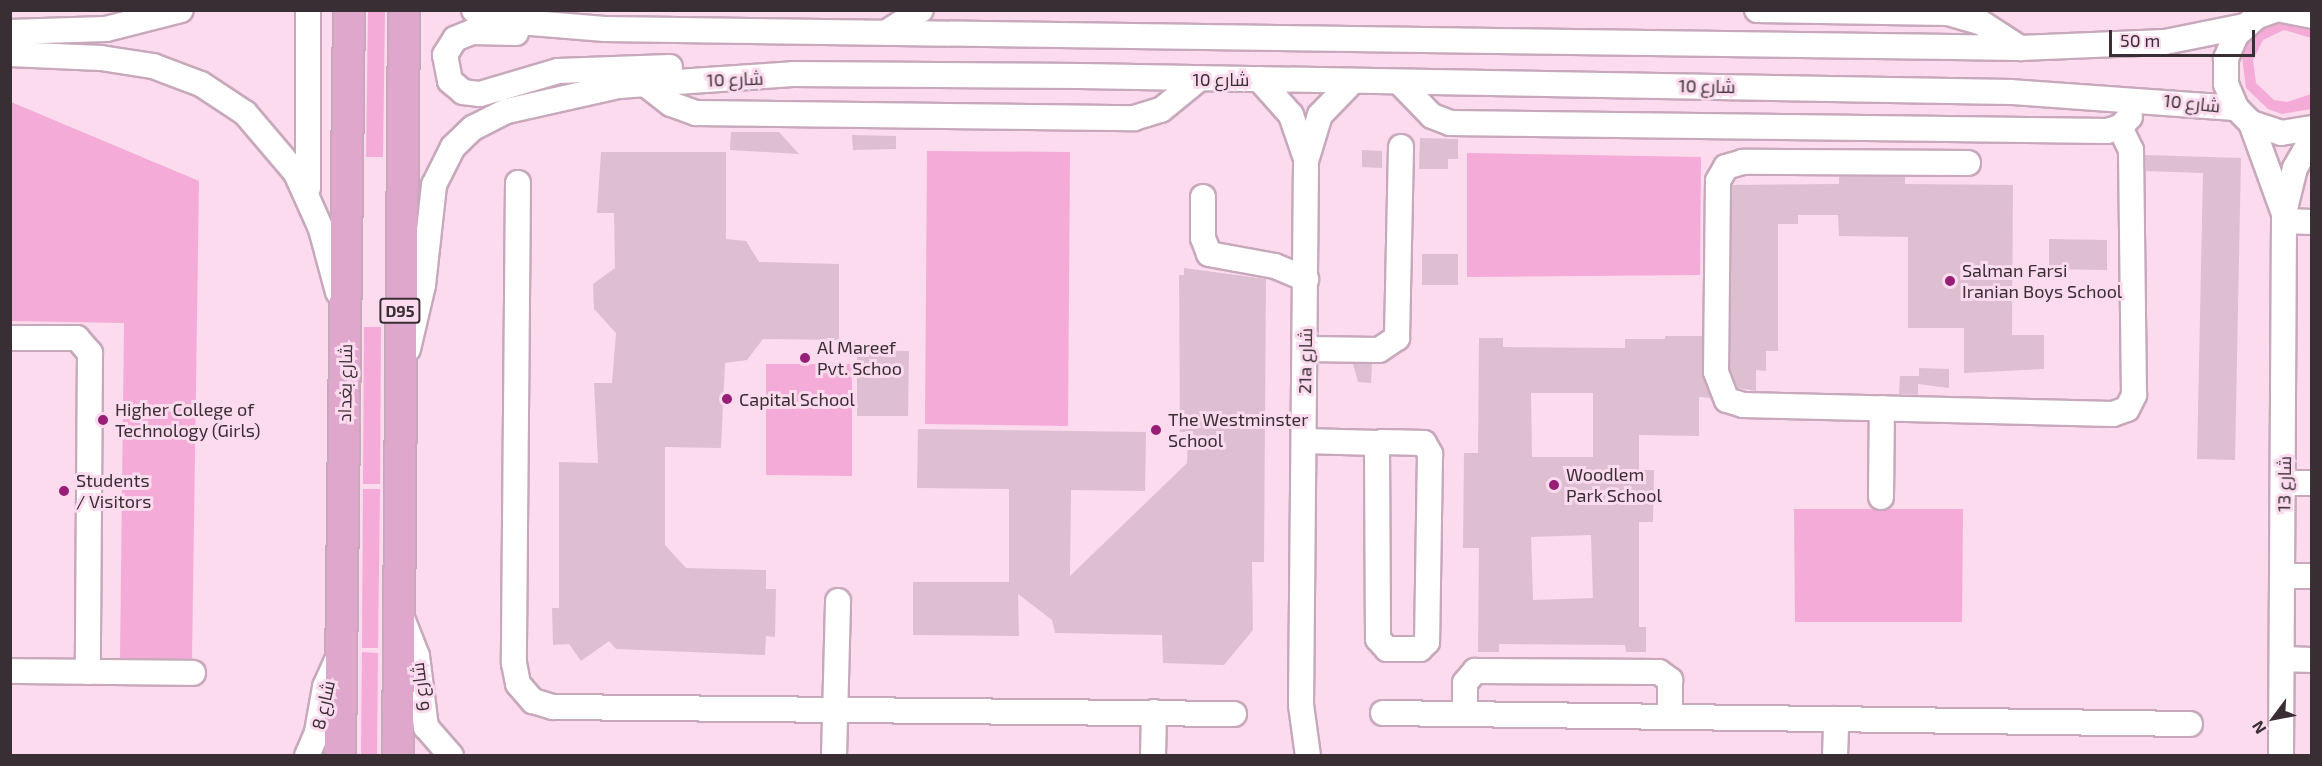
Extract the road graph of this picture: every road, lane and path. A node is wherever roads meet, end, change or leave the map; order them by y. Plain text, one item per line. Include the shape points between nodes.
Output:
1 (181, 10) edge
2 (308, 10) edge
3 (349, 10) edge
4 (404, 10) edge
5 (474, 10) edge
6 (723, 10) edge
7 (921, 10) edge
8 (1757, 10) edge
9 (2282, 10) edge
10 (2258, 16) edge
11 (2312, 16) edge
12 (605, 29) junction
13 (696, 30) junction
14 (10, 32) edge
15 (887, 32) junction
16 (47, 44) junction
17 (2020, 48) junction
18 (10, 54) edge
19 (793, 74) junction
20 (1199, 79) junction
21 (1259, 79) junction
22 (1353, 81) junction
23 (1399, 82) junction
24 (644, 83) junction
25 (2144, 98) junction
26 (2244, 115) junction
27 (1842, 127) junction
28 (1886, 128) junction
29 (2120, 128) junction
30 (2312, 128) edge
31 (2312, 138) edge
32 (1401, 147) dead end
33 (1306, 161) junction
34 (1842, 163) junction
35 (1968, 163) dead end
36 (1887, 164) junction
37 (518, 183) dead end
38 (1203, 197) dead end
39 (310, 202) junction
40 (2284, 217) junction
41 (2312, 222) edge
42 (1306, 279) junction
43 (10, 338) edge
44 (346, 338) junction
45 (1306, 349) junction
46 (400, 371) junction
47 (1882, 408) junction
48 (1304, 441) junction
49 (1378, 443) junction
50 (2284, 483) junction
51 (2312, 483) edge
52 (1881, 497) dead end
53 (2283, 576) junction
54 (2312, 576) edge
55 (838, 601) dead end
56 (399, 612) junction
57 (340, 654) junction
58 (2282, 659) junction
59 (2312, 660) edge
60 (10, 671) edge
61 (88, 672) junction
62 (193, 673) dead end
63 (1301, 705) junction
64 (835, 708) junction
65 (1154, 711) junction
66 (1383, 713) dead end
67 (1234, 714) dead end
68 (1465, 714) junction
69 (1670, 717) junction
70 (1836, 719) junction
71 (2190, 724) dead end
72 (307, 756) edge
73 (340, 756) edge
74 (398, 756) edge
75 (451, 756) edge
76 (834, 756) edge
77 (1153, 756) edge
78 (1292, 756) edge
79 (1308, 756) edge
80 (1835, 756) edge
81 (2281, 756) edge

1 - 16 street
2 - 39 street via 306,153
3 - 44 main road, شارع بغداد
4 - 46 main road, D95
5 - 12 street via 507,21
6 - 13 street
7 - 15 street
8 - 17 street via 1948,13 1980,22
9 - 11 street
10 - 17 street via 2165,42
10 - 26 street, شارع 13 via 2229,46 2224,71
12 - 13 street
12 - 19 street via 564,34 472,32 449,46 446,73 455,87 471,94 538,74 597,68 747,68
13 - 15 street
14 - 16 street
15 - 17 street
16 - 18 street
16 - 39 street via 128,61 201,84 264,131 291,166
19 - 20 street, شارع 10
19 - 24 street, شارع 10
20 - 21 street, شارع 10
20 - 24 street via 1161,110 1134,118 696,113 671,104
21 - 22 street, شارع 10
21 - 33 street, 21a شارع via 1291,115
22 - 23 street, شارع 10
22 - 33 street, 21a شارع via 1320,115
23 - 25 street, شارع 10 via 2011,92
23 - 27 street via 1432,116 1450,123
24 - 46 street, شارع 10 via 522,106 479,124 453,147 434,185 420,303
25 - 26 street, شارع 10
25 - 29 street
26 - 30 street, شارع 10 via 2281,133
26 - 40 street, شارع 13
27 - 28 street
27 - 34 street
28 - 29 street
28 - 36 street
29 - 47 street via 2131,150 2134,387 2127,409 2113,414
31 - 40 street, شارع 13 via 2295,168
32 - 45 street via 1397,338 1379,350
33 - 42 street, 21a شارع
34 - 36 street
34 - 47 street via 1743,162 1720,174 1716,379 1726,400 1743,405
35 - 36 street
37 - 64 street via 514,663 518,684 532,701 553,707
38 - 42 street via 1203,238 1209,254 1275,266
39 - 44 street via 331,262
40 - 41 street
40 - 50 street, شارع 13
42 - 45 street, 21a شارع
43 - 61 street via 77,338 90,353
44 - 57 main road, شارع بغداد
45 - 48 street, 21a شارع
46 - 56 main road, D95
47 - 52 street
48 - 49 street
48 - 63 street, 21a شارع
49 - 49 street via 1378,639 1387,649 1420,650 1427,642 1429,449 1420,442
50 - 51 street
50 - 53 street, شارع 13
53 - 54 street
53 - 58 street, شارع 13
55 - 64 street
56 - 74 main road, D95
56 - 75 street, شارع 6 via 417,656 426,727
57 - 72 street, شارع 8 via 325,687 317,732
57 - 73 main road, شارع بغداد
58 - 59 street
58 - 81 street, شارع 13
60 - 61 street
61 - 62 street
63 - 78 street, 21a شارع
63 - 79 street, 21a شارع
64 - 65 street
64 - 76 street
65 - 67 street
65 - 77 street
66 - 68 street
68 - 69 street
68 - 69 street via 1465,683 1475,671 1659,672 1670,680
69 - 70 street
70 - 71 street
70 - 80 street

